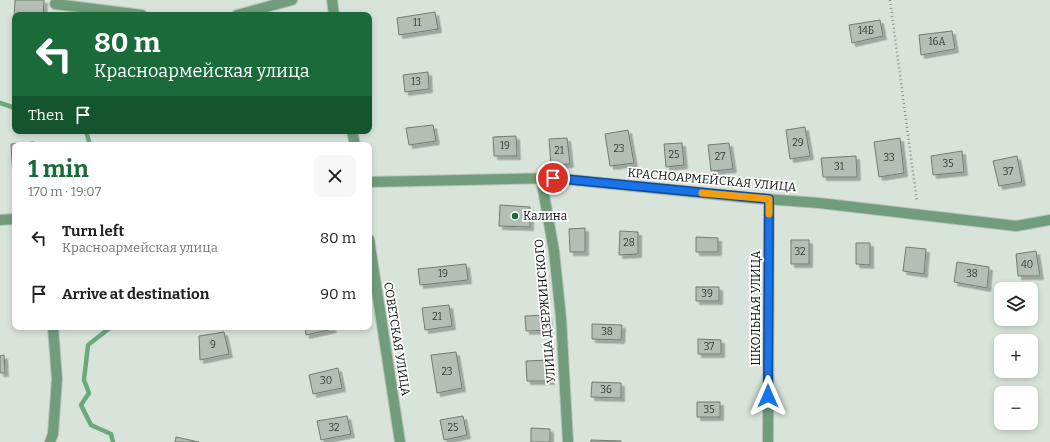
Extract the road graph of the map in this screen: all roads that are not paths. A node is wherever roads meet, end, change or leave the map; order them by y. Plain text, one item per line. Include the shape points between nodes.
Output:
1 (292, 0) edge
2 (332, 0) edge
3 (55, 4) dead end
4 (118, 12) edge
5 (249, 12) edge
6 (334, 12) edge
7 (541, 178) junction
8 (372, 182) edge
9 (769, 199) junction
10 (12, 219) edge
11 (0, 220) edge
12 (1050, 220) edge
13 (372, 259) edge
14 (53, 330) edge
15 (50, 442) edge
16 (400, 442) edge
17 (568, 442) edge
18 (768, 442) edge

1 - 5 street
2 - 6 street
3 - 4 street
7 - 8 street, КРАСНОАРМЕЙСКАЯ УЛИЦА
7 - 9 street, КРАСНОАРМЕЙСКАЯ УЛИЦА
7 - 17 street, УЛИЦА ДЗЕРЖИНСКОГО via 554,251 561,318
9 - 12 street, КРАСНОАРМЕЙСКАЯ УЛИЦА via 1016,226
9 - 18 street, ШКОЛЬНАЯ УЛИЦА
10 - 11 street
13 - 16 street, СОВЕТСКАЯ УЛИЦА
14 - 15 street via 57,379 53,434

